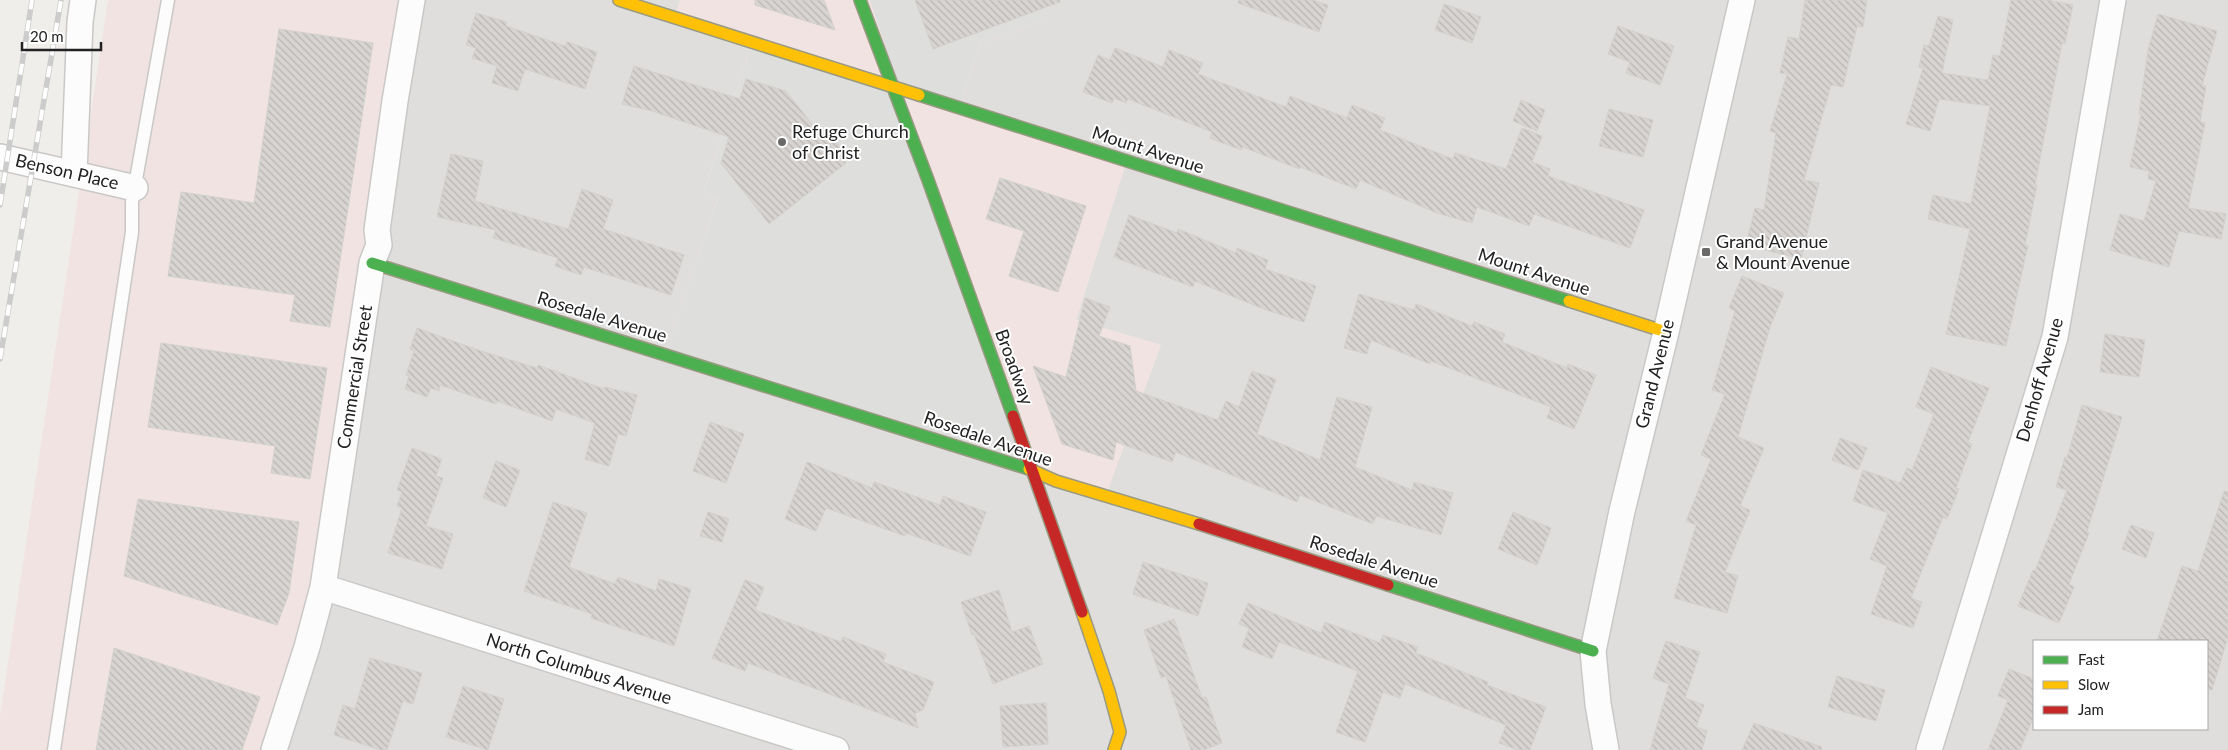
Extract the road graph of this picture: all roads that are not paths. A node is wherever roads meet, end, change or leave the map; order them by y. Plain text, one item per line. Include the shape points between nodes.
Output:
1 (84, 0) edge
2 (168, 0) edge
3 (412, 0) edge
4 (619, 0) edge
5 (860, 0) edge
6 (1742, 0) edge
7 (2113, 0) edge
8 (892, 88) junction
9 (0, 157) edge
10 (74, 174) junction
11 (135, 188) junction
12 (372, 263) junction
13 (1666, 332) junction
14 (1032, 470) junction
15 (323, 587) junction
16 (1593, 651) junction
17 (1120, 732) junction
18 (54, 750) edge
19 (274, 750) edge
20 (836, 750) edge
21 (1114, 750) edge
22 (1125, 750) edge
23 (1606, 750) edge
24 (1929, 750) edge

1 - 10 street via 80,22
2 - 11 lane
3 - 12 street, Commercial Street via 377,230 379,245
4 - 8 street, Mount Avenue
5 - 8 street, Broadway
6 - 13 street, Grand Avenue
7 - 24 street, Denhoff Avenue via 2055,337
8 - 13 street, Mount Avenue
8 - 14 street, Broadway
9 - 10 street, Benson Place
10 - 11 street, Benson Place
11 - 18 lane via 132,232
12 - 14 street, Rosedale Avenue
12 - 15 street, Commercial Street
13 - 16 street, Grand Avenue via 1622,511
14 - 16 street, Rosedale Avenue via 1056,481
14 - 17 street, Broadway via 1109,691
15 - 19 street, Commercial Street
15 - 20 street, North Columbus Avenue
16 - 23 street, Grand Avenue
17 - 21 street
17 - 22 street, Broadway

